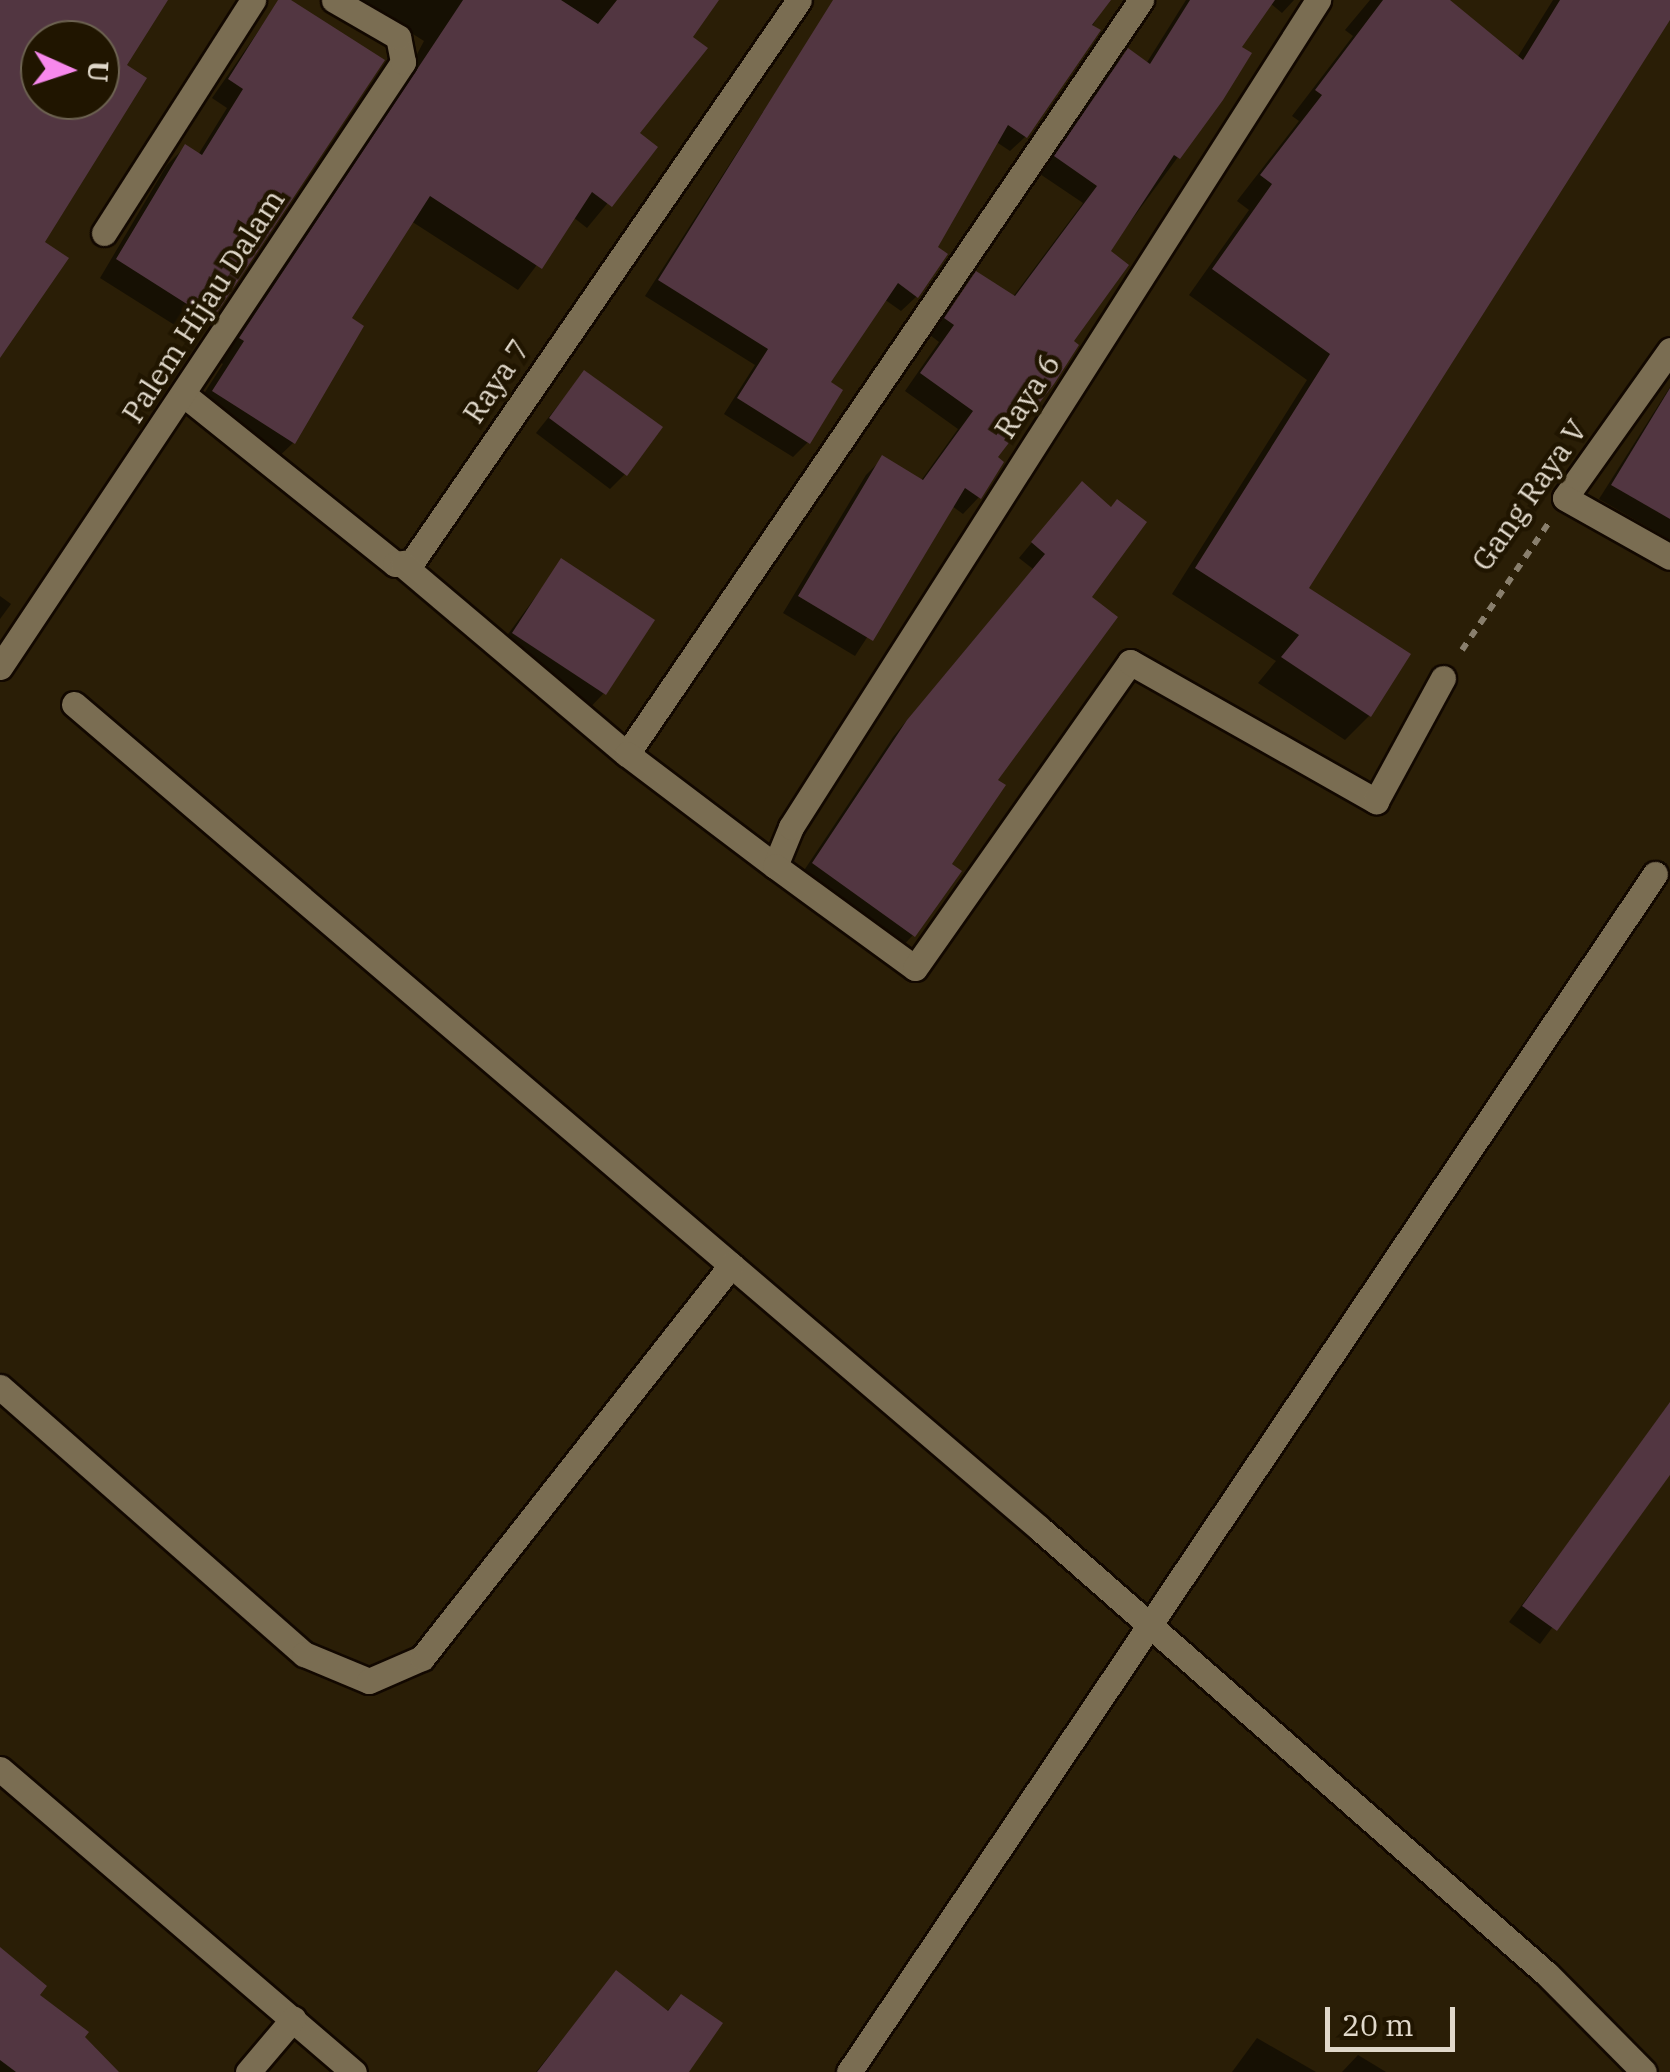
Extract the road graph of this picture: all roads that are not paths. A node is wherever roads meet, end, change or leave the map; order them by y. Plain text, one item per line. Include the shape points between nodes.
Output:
1 (253, 0) edge
2 (334, 0) edge
3 (800, 0) edge
4 (1141, 0) edge
5 (1318, 0) edge
6 (104, 233) dead end
7 (1670, 350) edge
8 (184, 394) junction
9 (1670, 556) edge
10 (402, 565) junction
11 (0, 667) edge
12 (1444, 678) road end
13 (74, 704) dead end
14 (626, 754) junction
15 (776, 866) junction
16 (1656, 874) dead end
17 (731, 1265) junction
18 (0, 1387) edge
19 (1150, 1626) junction
20 (0, 1768) edge
21 (293, 2020) junction
22 (248, 2072) edge
23 (354, 2072) edge
24 (850, 2072) edge
25 (1644, 2072) edge

1 - 6 street
2 - 8 street, Palem Hijau Dalam via 398,36 403,62
3 - 10 street, Raya 7 via 412,562
4 - 14 street
5 - 15 street, Raya 6 via 791,826
7 - 9 street, Gang Raya V via 1566,498
8 - 10 street
8 - 11 street, Palem Hijau Dalam
10 - 14 street
12 - 15 street via 1376,801 1130,662 915,968
13 - 17 street
14 - 15 street
16 - 19 street
17 - 18 street via 422,1658 369,1681 304,1654
17 - 19 street
19 - 24 street
19 - 25 street via 1548,1975
20 - 21 street
21 - 22 street
21 - 23 street

